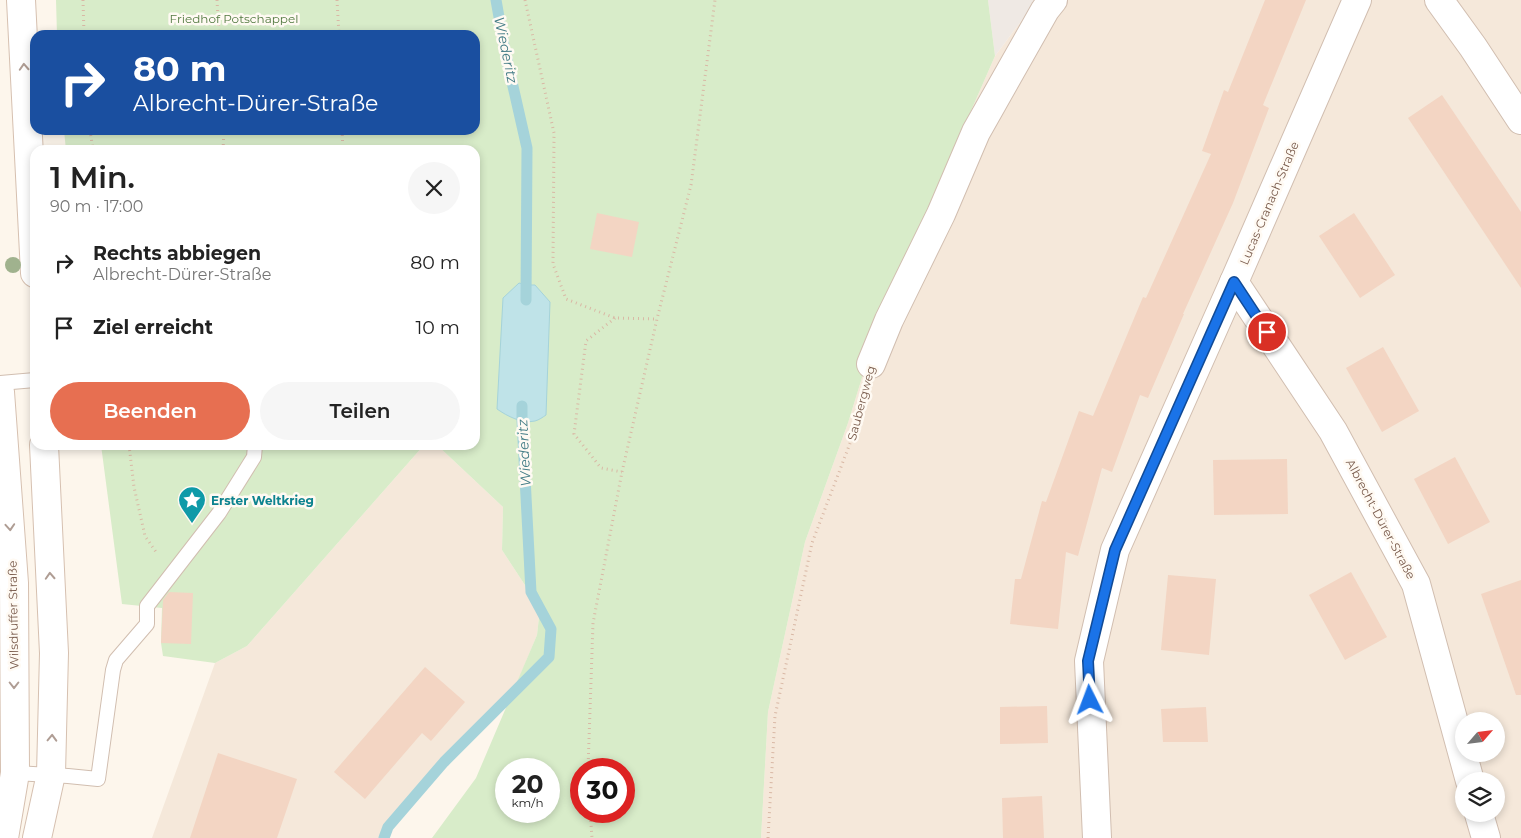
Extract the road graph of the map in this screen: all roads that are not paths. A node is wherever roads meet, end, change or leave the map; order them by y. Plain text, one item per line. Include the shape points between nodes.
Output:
1 (21, 0) edge
2 (1053, 0) edge
3 (1357, 0) edge
4 (1439, 0) edge
5 (1521, 120) edge
6 (30, 176) edge
7 (1234, 282) junction
8 (871, 364) road end
9 (30, 380) edge
10 (0, 383) edge
11 (0, 392) edge
12 (44, 450) edge
13 (255, 450) edge
14 (1468, 772) edge
15 (15, 773) junction
16 (50, 774) junction
17 (1481, 822) edge
18 (4, 838) edge
19 (37, 838) edge
20 (1097, 838) edge
21 (1486, 838) edge

6 -> 1 street
2 - 8 street, Saubergweg via 976,132
3 - 7 street, Lucas-Cranach-Straße
4 - 5 street
7 - 14 street, Albrecht-Dürer-Straße via 1333,431 1416,584
7 - 20 street, Lucas-Cranach-Straße via 1115,550 1088,661
9 - 10 lane
11 -> 15 street, Wilsdruffer Straße via 14,583
16 -> 12 street via 54,653
13 - 16 lane via 254,457 219,513 147,606 148,624 116,660 98,780
15 - 16 lane
15 - 18 street, Wilsdruffer Straße
16 - 19 street
17 - 21 street

